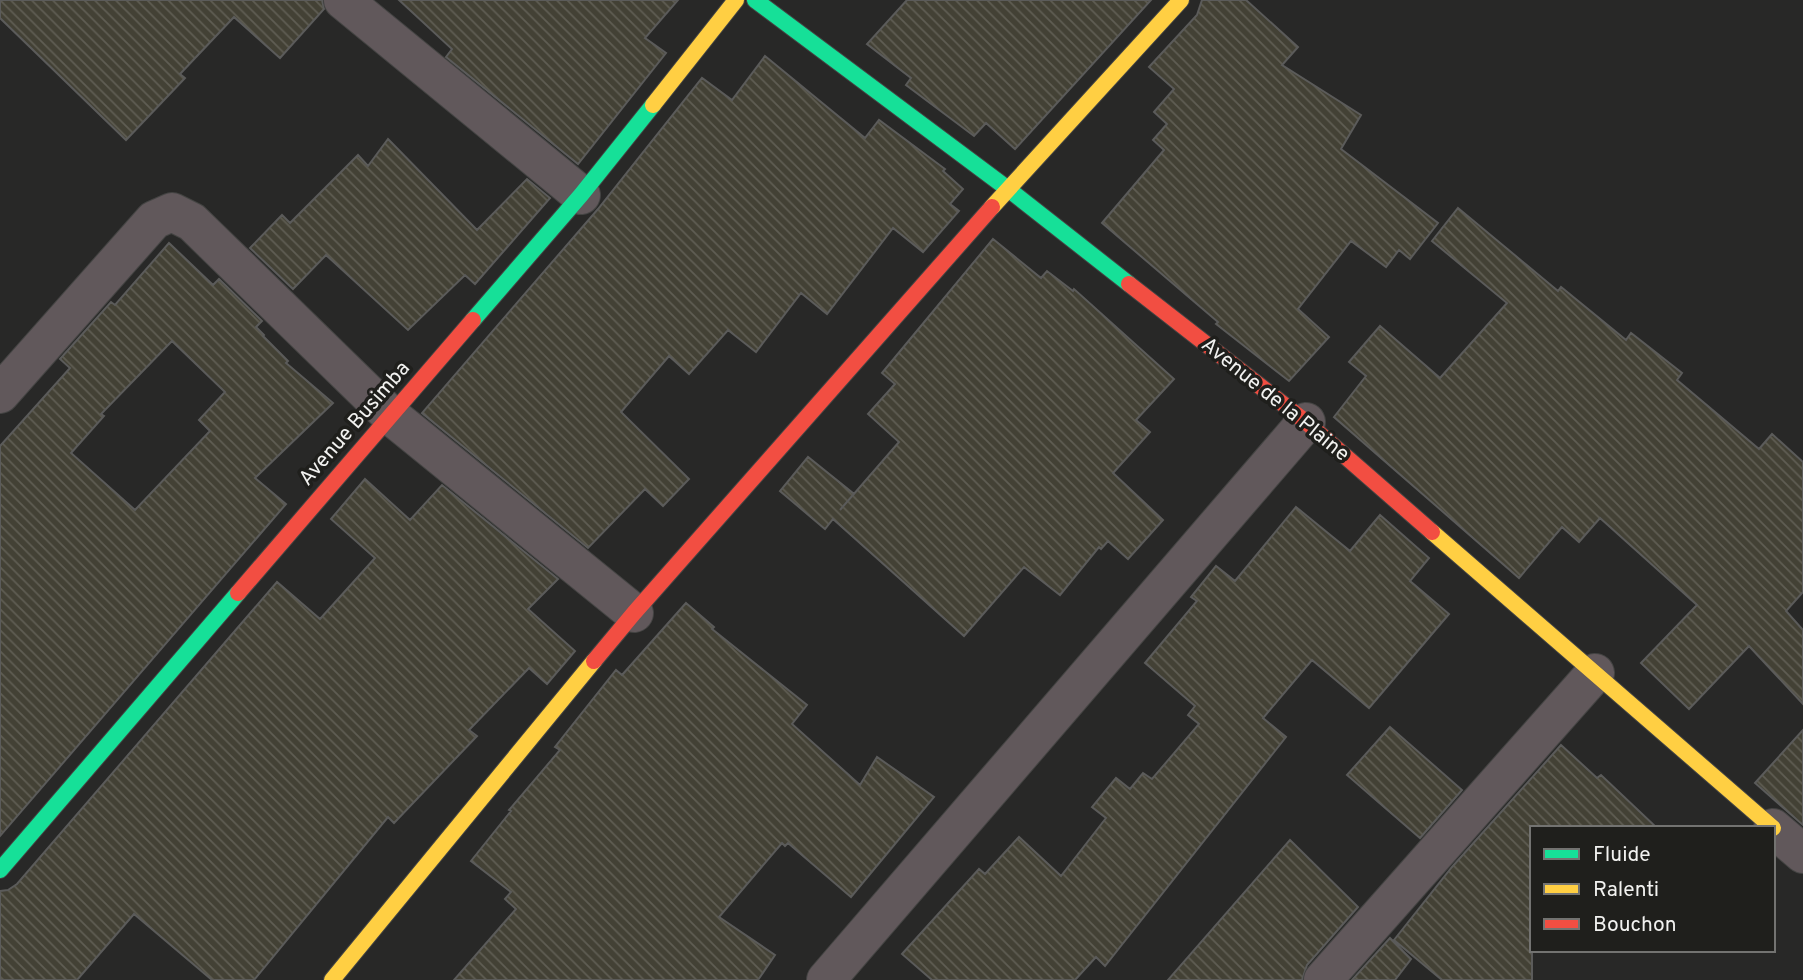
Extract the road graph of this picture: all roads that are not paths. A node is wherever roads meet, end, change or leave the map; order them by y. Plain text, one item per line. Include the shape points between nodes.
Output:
1 (343, 0) edge
2 (736, 0) edge
3 (755, 0) edge
4 (1181, 0) edge
5 (1008, 190) junction
6 (581, 195) junction
7 (0, 394) edge
8 (390, 415) junction
9 (1306, 422) junction
10 (634, 613) junction
11 (1595, 673) junction
12 (1771, 826) edge
13 (1775, 830) edge
14 (1803, 853) edge
15 (0, 870) edge
16 (332, 980) edge
17 (826, 980) edge
18 (1322, 980) edge

1 - 6 street
2 - 6 street, Avenue Busimba
3 - 5 street, Avenue de la Plaine
4 - 5 street
5 - 9 street, Avenue de la Plaine
5 - 10 street
6 - 8 street, Avenue Busimba
7 - 8 street via 154,220 172,212 192,222
8 - 10 street
8 - 15 street, Avenue Busimba
9 - 11 street, Avenue de la Plaine
9 - 17 street
10 - 16 street
11 - 12 street, Avenue de la Plaine
11 - 18 street
13 - 14 street, Avenue de la Plaine

